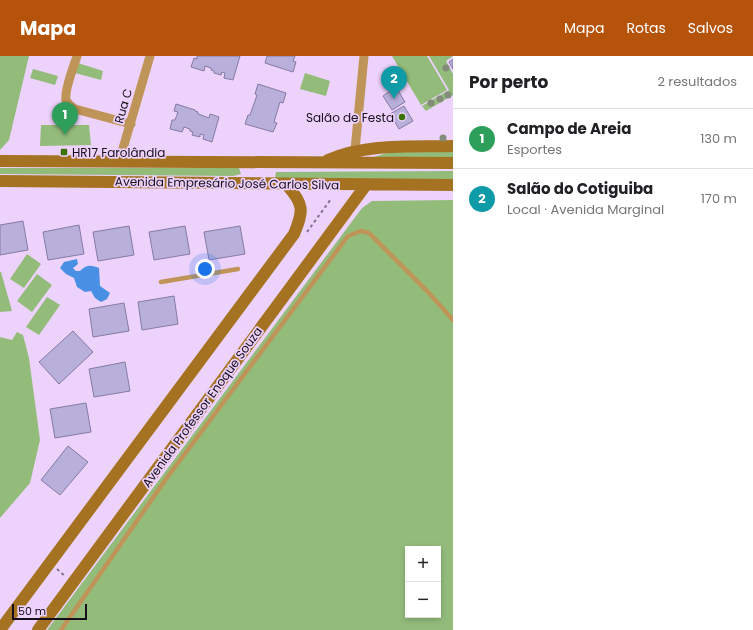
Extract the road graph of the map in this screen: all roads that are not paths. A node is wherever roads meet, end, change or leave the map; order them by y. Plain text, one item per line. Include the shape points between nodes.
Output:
1 (77, 56) edge
2 (150, 56) edge
3 (364, 56) edge
4 (131, 124) junction
5 (453, 146) edge
6 (355, 150) junction
7 (0, 161) edge
8 (119, 162) junction
9 (323, 162) junction
10 (453, 163) edge
11 (0, 181) edge
12 (286, 184) junction
13 (366, 185) junction
14 (453, 185) edge
15 (238, 270) dead end
16 (161, 282) dead end
17 (453, 320) edge
18 (0, 630) edge
19 (38, 630) edge
20 (61, 630) edge

1 - 4 street via 67,92 68,103 75,109
2 - 4 street, Rua C
3 - 6 street
4 - 8 street, Rua C
5 - 6 main road
6 - 9 main road
7 - 8 main road, Avenida Empresário José Carlos Silva
8 - 9 main road, Avenida Empresário José Carlos Silva
9 - 10 main road, Avenida Empresário José Carlos Silva
11 - 12 main road, Avenida Empresário José Carlos Silva
12 - 13 main road, Avenida Empresário José Carlos Silva
12 - 18 main road via 298,198 301,208 301,218 294,234
13 - 14 main road, Avenida Empresário José Carlos Silva
13 - 19 main road, Avenida Professor Enoque Souza
15 - 16 lane
17 - 20 lane via 369,233 361,231 348,236 166,479

